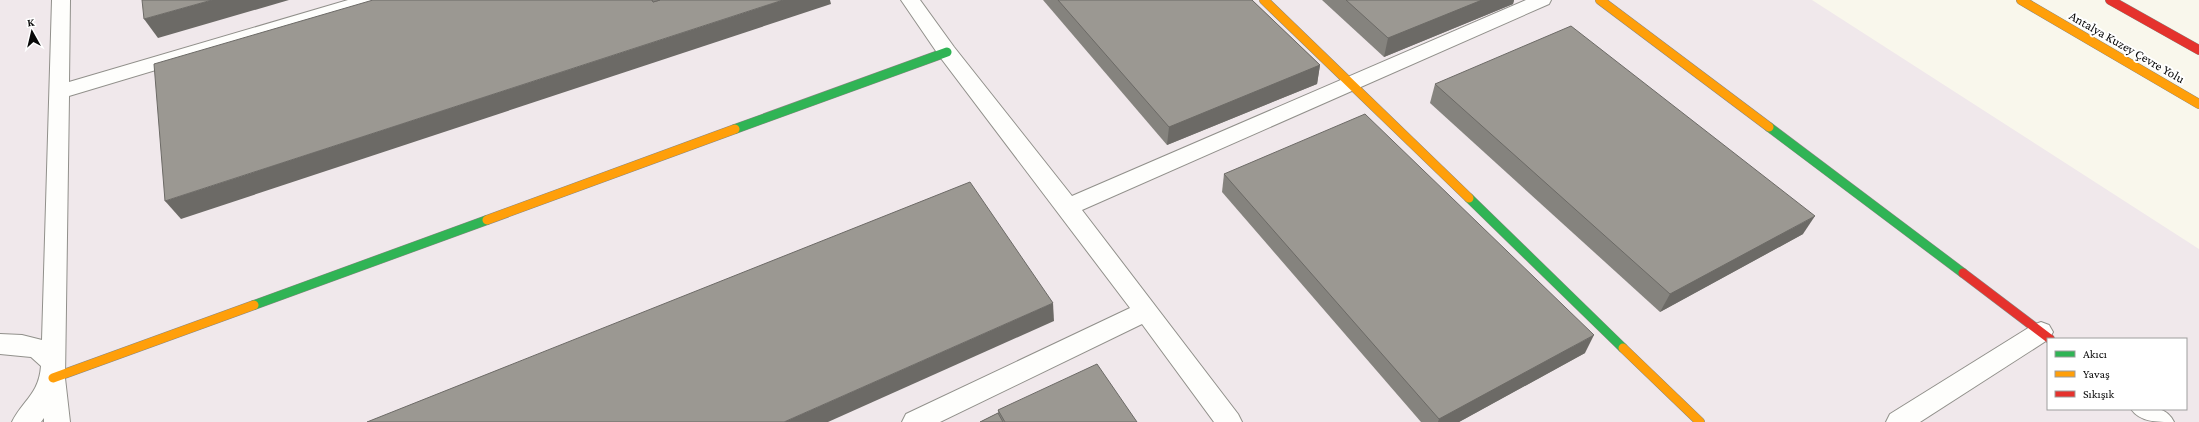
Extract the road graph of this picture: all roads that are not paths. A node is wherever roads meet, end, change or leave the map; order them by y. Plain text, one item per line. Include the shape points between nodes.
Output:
1 (61, 0) edge
2 (369, 0) edge
3 (910, 0) edge
4 (1264, 0) edge
5 (1542, 0) edge
6 (1600, 0) edge
7 (2021, 0) edge
8 (2110, 0) edge
9 (2199, 50) edge
10 (947, 52) junction
11 (1351, 84) junction
12 (60, 92) junction
13 (2199, 104) edge
14 (1068, 207) junction
15 (1146, 311) junction
16 (2045, 336) edge
17 (0, 344) edge
18 (53, 378) junction
19 (2145, 410) edge
20 (25, 422) edge
21 (57, 422) edge
22 (915, 422) edge
23 (1229, 422) edge
24 (1700, 422) edge
25 (1899, 422) edge
26 (2161, 422) edge

1 - 12 street
2 - 12 street
3 - 10 street
4 - 11 main road
5 - 11 street
6 - 16 main road
7 - 13 main road, Antalya Kuzey Çevre Yolu
8 - 9 main road
10 - 14 street
10 - 18 main road
11 - 14 street
11 - 24 main road
12 - 18 street
14 - 15 street
15 - 22 street
15 - 23 street
16 - 25 street
17 - 18 street via 29,345 46,353 53,364
18 - 20 street via 48,393
18 - 21 street
19 - 26 street

